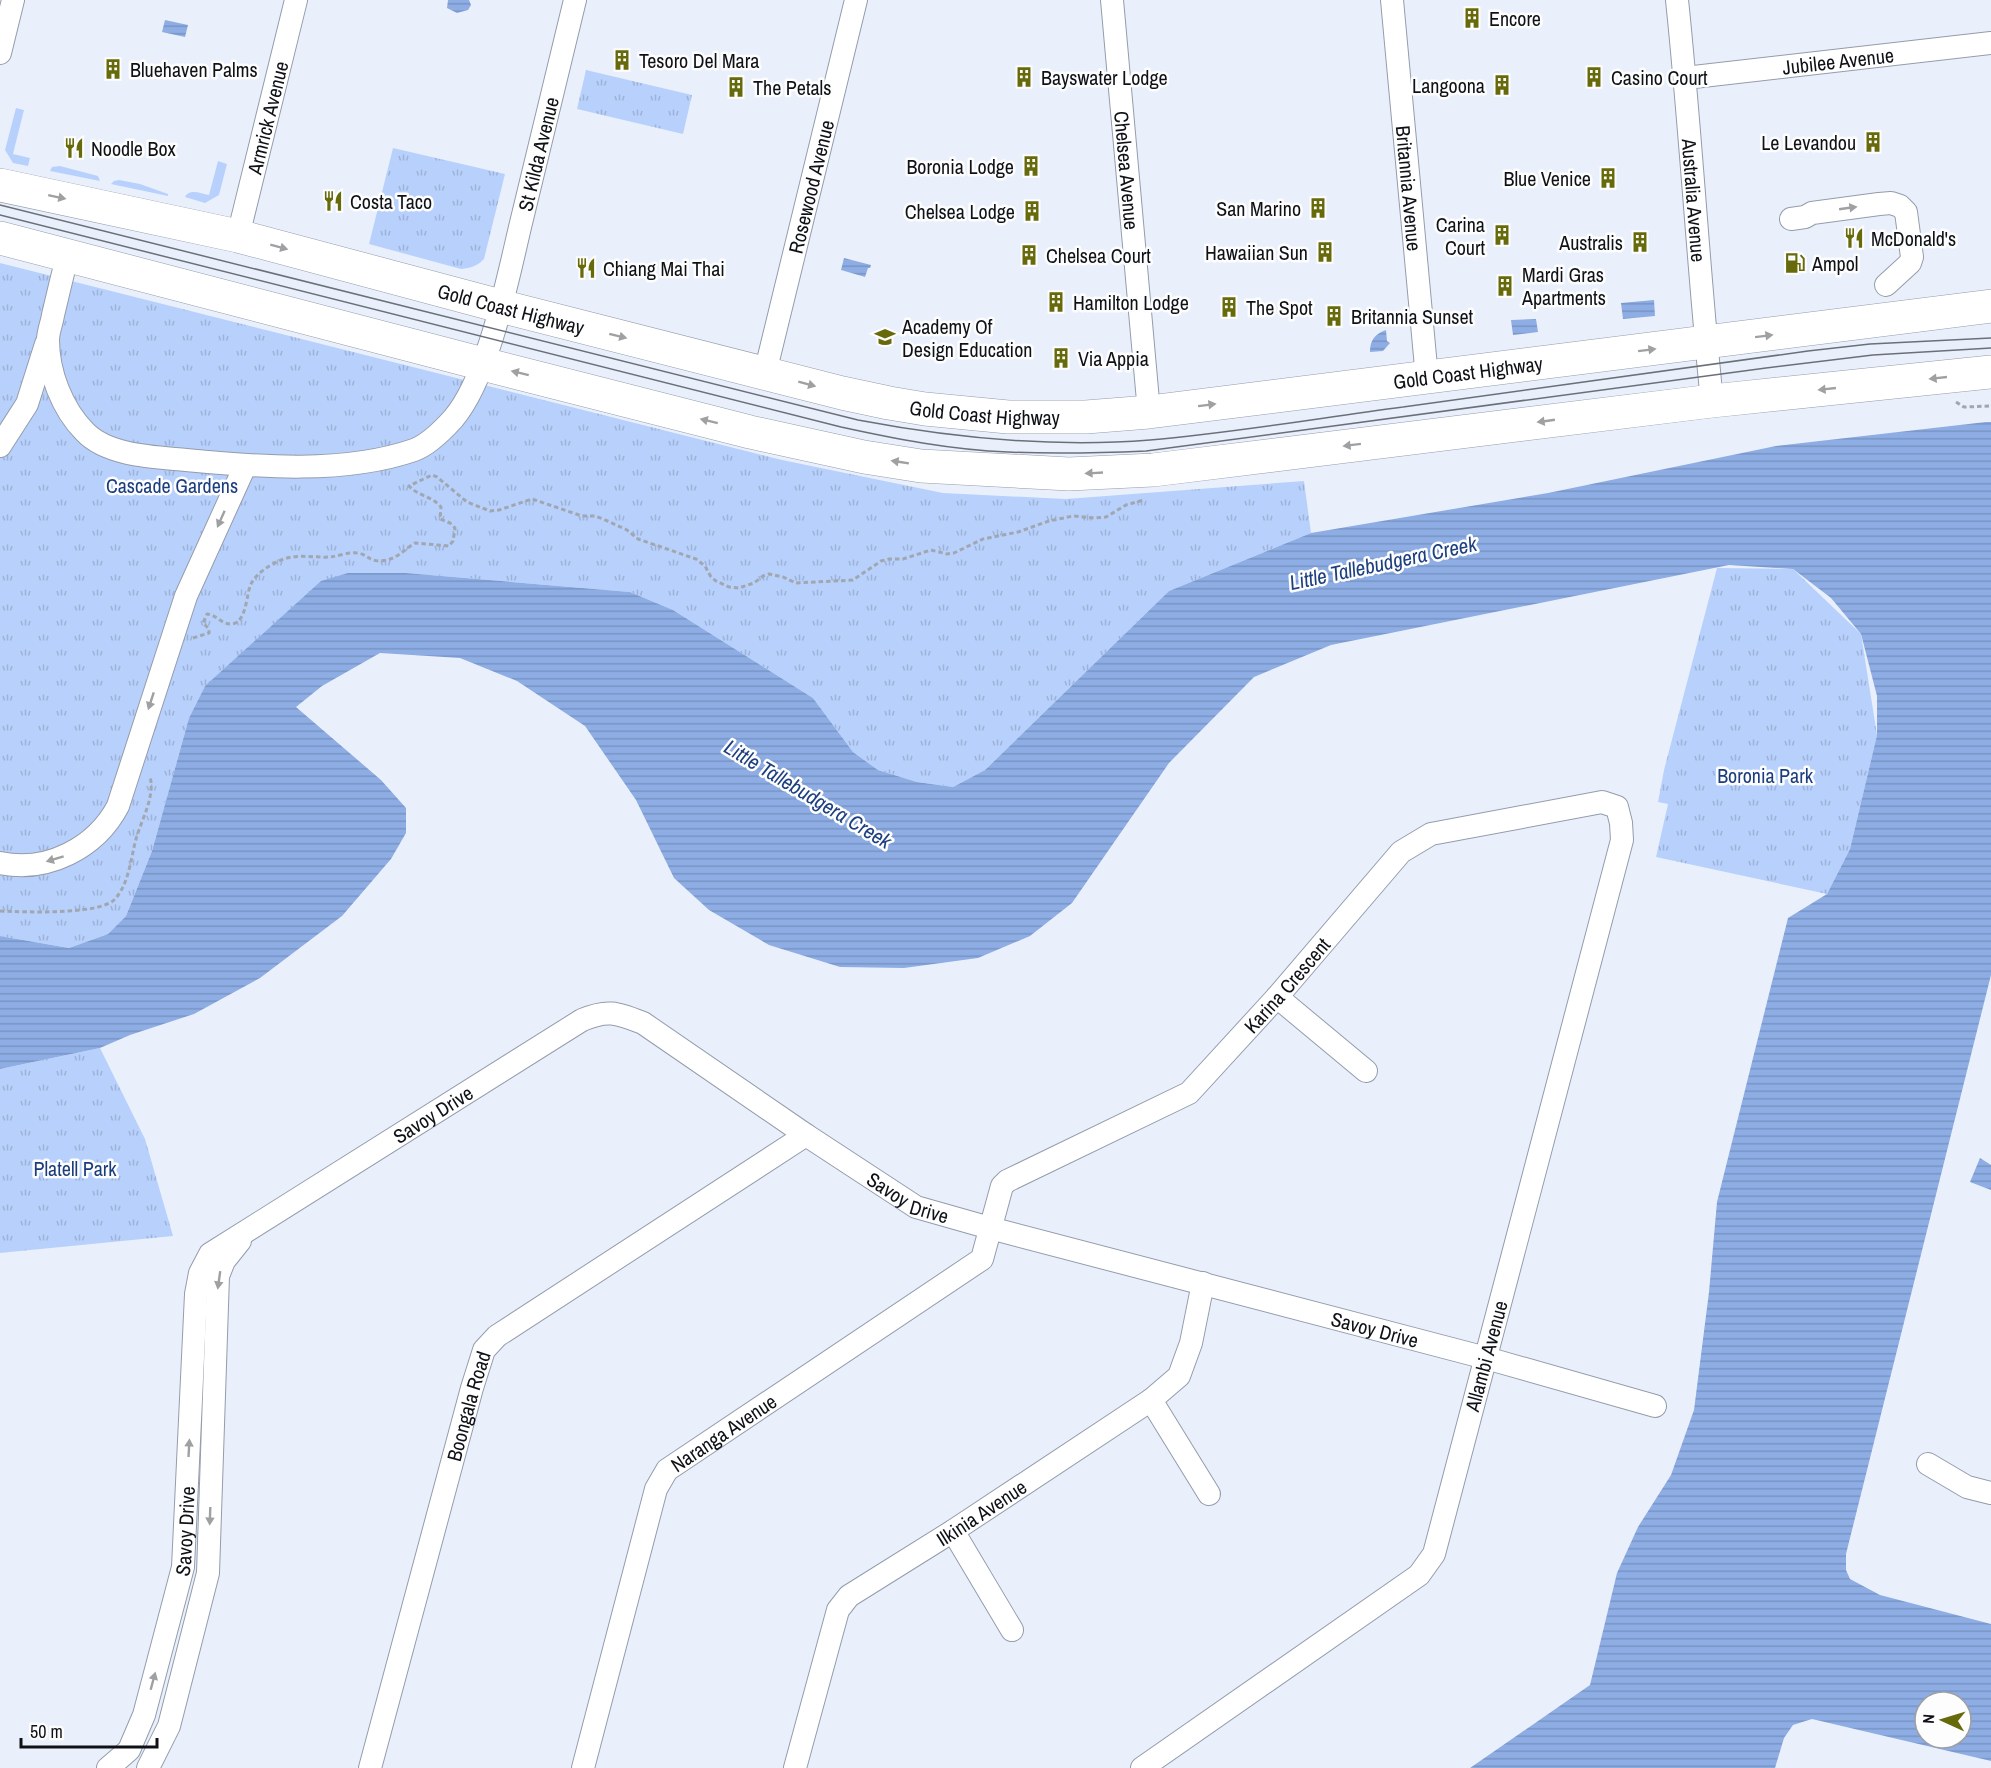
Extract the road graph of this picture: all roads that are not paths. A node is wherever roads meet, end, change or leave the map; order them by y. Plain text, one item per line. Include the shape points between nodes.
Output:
1 (13, 0) edge
2 (296, 0) edge
3 (575, 0) edge
4 (856, 0) edge
5 (1112, 0) edge
6 (1392, 0) edge
7 (1677, 0) edge
8 (1991, 43) edge
9 (0, 53) edge
10 (1685, 78) junction
11 (0, 184) edge
12 (1791, 219) dead end
13 (238, 237) junction
14 (0, 238) edge
15 (68, 255) junction
16 (1886, 285) dead end
17 (500, 306) junction
18 (1991, 306) edge
19 (48, 338) junction
20 (1706, 342) junction
21 (483, 364) junction
22 (1991, 372) edge
23 (765, 373) junction
24 (1427, 378) junction
25 (1712, 401) junction
26 (27, 404) junction
27 (68, 409) junction
28 (1149, 412) junction
29 (0, 446) edge
30 (245, 466) junction
31 (1617, 807) joint
32 (0, 863) edge
33 (1277, 997) junction
34 (1366, 1071) dead end
35 (806, 1135) junction
36 (990, 1228) junction
37 (249, 1231) junction
38 (1203, 1283) junction
39 (1486, 1358) junction
40 (1151, 1400) junction
41 (1655, 1406) dead end
42 (1928, 1464) dead end
43 (1991, 1493) edge
44 (1209, 1494) dead end
45 (954, 1531) junction
46 (1012, 1630) dead end
47 (108, 1768) edge
48 (148, 1768) edge
49 (370, 1768) edge
50 (583, 1768) edge
51 (795, 1768) edge
52 (1142, 1768) edge

1 - 9 street
2 - 13 street, Armrick Avenue
3 - 17 street, St Kilda Avenue
4 - 23 street, Rosewood Avenue
5 - 28 street, Chelsea Avenue
6 - 24 street, Britannia Avenue
7 - 10 street, Australia Avenue
8 - 10 street, Jubilee Avenue
10 - 20 street, Australia Avenue
11 -> 13 highway, Gold Coast Highway
12 -> 16 street via 1879,204 1900,206 1905,212 1912,256
13 -> 17 highway, Gold Coast Highway
14 - 15 highway
15 - 19 street
15 - 21 highway
17 - 21 street, St Kilda Avenue
17 -> 23 highway, Gold Coast Highway
20 -> 18 highway, Gold Coast Highway
19 - 26 street
19 - 27 street, St Kilda Avenue via 56,385
24 -> 20 highway, Gold Coast Highway
20 - 25 street, Australia Avenue
25 -> 21 highway via 1216,463 1069,474 921,466 864,457
21 - 30 street, St Kilda Avenue via 455,416 417,449 339,464
22 -> 25 highway
23 -> 28 highway, Gold Coast Highway via 889,403 969,414 1086,417
28 -> 24 highway, Gold Coast Highway
26 - 27 street via 47,402
26 - 29 street
27 - 30 street, St Kilda Avenue via 86,434 124,452
30 -> 32 street via 186,596 115,811 106,826 69,854 45,862
31 - 33 street, Karina Crescent via 1602,802 1431,834 1401,852
31 - 39 street, Allambi Avenue via 1623,840
33 - 34 street
33 - 36 street, Karina Crescent via 1189,1093 1007,1181 1002,1186
35 - 36 street, Savoy Drive via 916,1207
35 - 37 street, Savoy Drive via 643,1023 617,1012 598,1013
35 - 49 street, Boongala Road via 506,1329 484,1350
36 - 38 street, Savoy Drive
36 - 50 street, Naranga Avenue via 982,1259 667,1470 656,1489
47 -> 37 street, Savoy Drive via 129,1750 144,1715 183,1567 200,1273 210,1254
37 -> 48 street, Savoy Drive via 224,1261 218,1276 208,1573 169,1726
38 - 39 street, Savoy Drive
38 - 40 street, Ilkinia Avenue via 1191,1343 1179,1376
39 - 41 street, Savoy Drive
39 - 52 street, Allambi Avenue via 1434,1554 1419,1575
40 - 44 street
40 - 45 street, Ilkinia Avenue
42 - 43 street via 1967,1487
45 - 46 street
45 - 51 street, Ilkinia Avenue via 849,1596 838,1610

